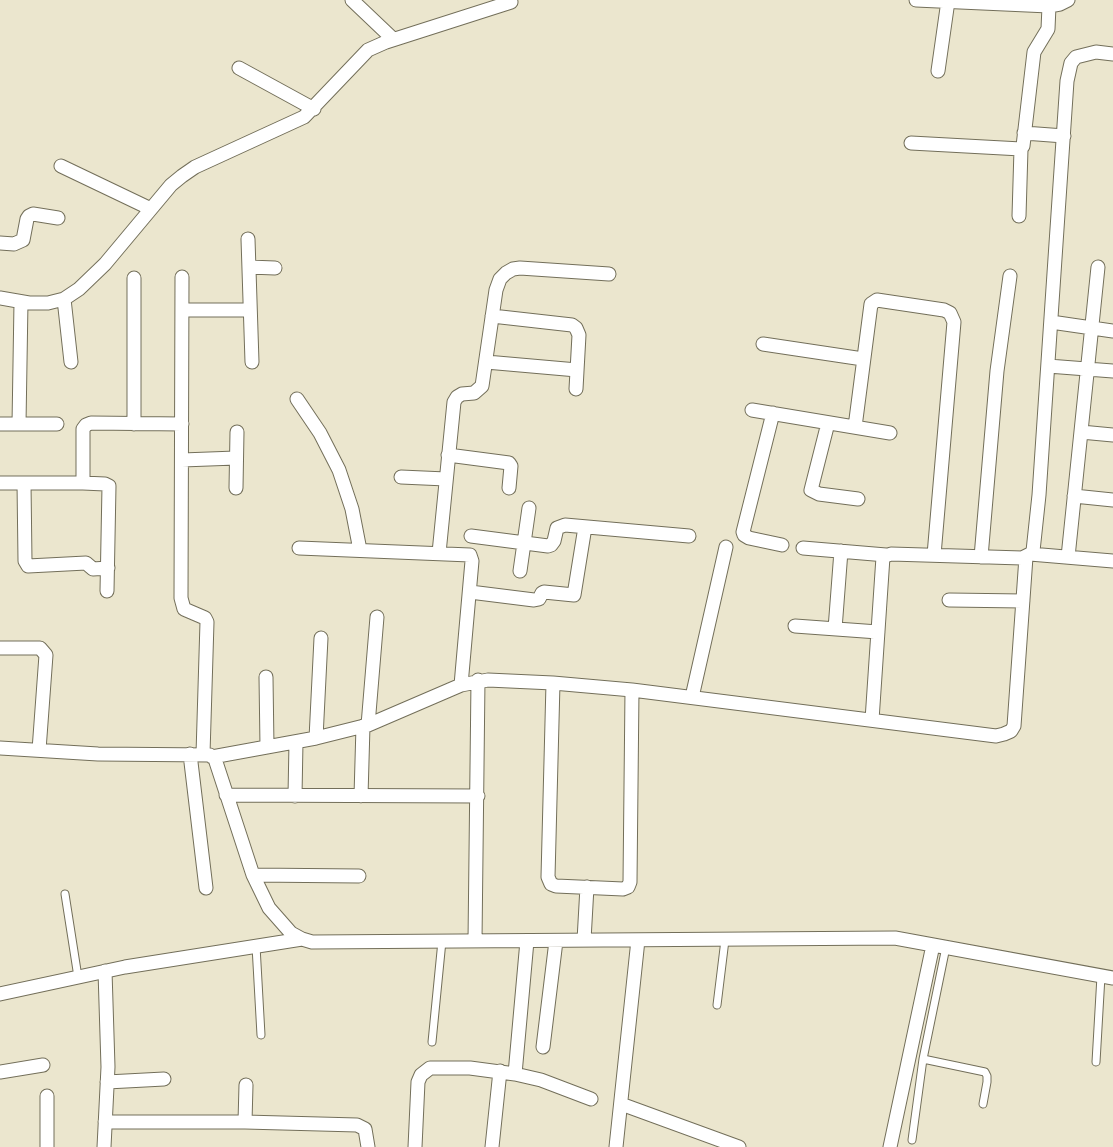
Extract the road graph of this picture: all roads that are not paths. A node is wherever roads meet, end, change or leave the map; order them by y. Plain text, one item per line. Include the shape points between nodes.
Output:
1 (352, 0) edge
2 (916, 0) edge
3 (1068, 0) edge
4 (948, 1) junction
5 (511, 2) dead end
6 (1049, 6) junction
7 (393, 39) junction
8 (1113, 54) edge
9 (239, 68) dead end
10 (938, 71) dead end
11 (314, 109) junction
12 (1024, 133) junction
13 (1064, 136) junction
14 (911, 143) dead end
15 (1021, 150) junction
16 (61, 166) dead end
17 (151, 209) junction
18 (1019, 216) dead end
19 (58, 218) dead end
20 (248, 239) dead end
21 (0, 242) edge
22 (249, 267) junction
23 (1098, 267) dead end
24 (275, 268) dead end
25 (609, 274) dead end
26 (1010, 276) dead end
27 (182, 277) dead end
28 (134, 278) dead end
29 (0, 298) edge
30 (64, 299) junction
31 (21, 302) junction
32 (182, 310) junction
33 (250, 310) junction
34 (492, 316) junction
35 (1051, 322) junction
36 (1092, 328) junction
37 (1113, 331) edge
38 (763, 344) dead end
39 (863, 359) junction
40 (72, 362) dead end
41 (252, 362) dead end
42 (486, 362) junction
43 (1048, 366) junction
44 (1087, 369) junction
45 (577, 370) junction
46 (1113, 370) edge
47 (576, 389) dead end
48 (297, 399) dead end
49 (752, 410) dead end
50 (773, 413) junction
51 (828, 422) junction
52 (0, 424) edge
53 (19, 424) junction
54 (57, 424) dead end
55 (134, 424) junction
56 (182, 424) junction
57 (855, 427) junction
58 (237, 432) dead end
59 (1081, 432) junction
60 (890, 433) dead end
61 (1113, 435) edge
62 (448, 455) junction
63 (236, 458) junction
64 (182, 460) junction
65 (401, 477) dead end
66 (446, 479) junction
67 (0, 483) edge
68 (24, 483) junction
69 (83, 483) junction
70 (236, 488) dead end
71 (509, 488) dead end
72 (1074, 496) junction
73 (858, 499) dead end
74 (1113, 500) edge
75 (529, 508) dead end
76 (585, 527) junction
77 (471, 536) dead end
78 (689, 536) dead end
79 (524, 542) junction
80 (782, 545) dead end
81 (726, 547) dead end
82 (299, 548) dead end
83 (803, 548) dead end
84 (360, 550) junction
85 (841, 551) junction
86 (439, 553) junction
87 (886, 555) junction
88 (934, 555) junction
89 (1028, 556) junction
90 (981, 557) junction
91 (1068, 557) junction
92 (1113, 562) edge
93 (108, 568) junction
94 (520, 571) dead end
95 (107, 591) dead end
96 (470, 592) junction
97 (949, 600) dead end
98 (1023, 601) junction
99 (377, 617) dead end
100 (795, 626) dead end
101 (835, 629) junction
102 (878, 632) junction
103 (321, 638) dead end
104 (0, 648) edge
105 (266, 677) dead end
106 (478, 680) junction
107 (554, 683) junction
108 (461, 685) junction
109 (632, 690) junction
110 (692, 697) junction
111 (872, 720) junction
112 (365, 725) junction
113 (316, 738) junction
114 (296, 742) junction
115 (267, 747) junction
116 (0, 748) edge
117 (39, 750) junction
118 (202, 755) junction
119 (226, 795) junction
120 (295, 796) junction
121 (361, 796) junction
122 (478, 796) junction
123 (252, 875) junction
124 (359, 876) dead end
125 (587, 887) junction
126 (206, 888) dead end
127 (65, 894) dead end
128 (302, 939) junction
129 (584, 940) junction
130 (638, 940) junction
131 (726, 940) junction
132 (442, 941) junction
133 (475, 941) junction
134 (527, 941) junction
135 (556, 941) junction
136 (933, 945) junction
137 (256, 946) junction
138 (946, 947) junction
139 (105, 971) junction
140 (78, 977) junction
141 (1107, 977) edge
142 (0, 994) edge
143 (717, 1005) dead end
144 (261, 1035) dead end
145 (432, 1042) dead end
146 (543, 1047) dead end
147 (923, 1059) junction
148 (1096, 1062) dead end
149 (43, 1065) dead end
150 (500, 1071) junction
151 (0, 1072) edge
152 (515, 1074) junction
153 (164, 1079) dead end
154 (107, 1082) junction
155 (246, 1085) dead end
156 (47, 1096) dead end
157 (591, 1099) dead end
158 (621, 1104) junction
159 (983, 1104) dead end
160 (105, 1122) junction
161 (245, 1122) junction
162 (912, 1140) dead end
163 (47, 1147) edge
164 (104, 1147) edge
165 (368, 1147) edge
166 (415, 1147) edge
167 (492, 1147) edge
168 (616, 1147) edge
169 (739, 1147) edge
170 (890, 1147) edge

1 - 7 street
2 - 4 street
3 - 6 street
4 - 6 street
4 - 10 street
5 - 7 street
6 - 12 street via 1048,29 1034,52
7 - 11 street via 368,50
8 - 13 street via 1085,54 1076,57 1071,63 1067,81
9 - 11 street
11 - 17 street via 294,123 195,167 171,185
12 - 13 street
12 - 15 street
13 - 35 street
14 - 15 street
15 - 18 street
16 - 17 street
17 - 30 street via 105,264 79,289
19 - 21 street via 33,214 27,219 23,240 14,244
20 - 22 street
22 - 24 street
22 - 33 street
23 - 36 street
25 - 34 street via 513,269 500,279
26 - 90 street via 997,371
27 - 32 street
28 - 55 street
29 - 31 street
30 - 31 street via 48,303
30 - 40 street
31 - 53 street
32 - 33 street
32 - 56 street
33 - 41 street
34 - 42 street
34 - 45 street via 572,325 579,335
35 - 36 street
35 - 43 street
36 - 37 street
36 - 44 street
38 - 39 street
39 - 57 street
39 - 88 street via 869,309 874,301 944,310 953,316
42 - 45 street
42 - 62 street via 479,391 462,394 454,402
43 - 44 street
43 - 89 street via 1034,547
44 - 46 street
44 - 59 street
45 - 47 street
48 - 84 street via 320,433 339,470 352,510
49 - 50 street
50 - 51 street
50 - 80 street via 743,532 746,537
51 - 57 street
51 - 73 street via 811,490 819,494
52 - 53 street
53 - 54 street
55 - 56 street
55 - 69 street via 91,423 83,429
56 - 64 street
57 - 60 street
58 - 63 street
59 - 61 street
59 - 72 street
62 - 66 street
62 - 71 street via 509,463
63 - 64 street
63 - 70 street
64 - 118 street via 182,604 187,612 200,616 207,622
65 - 66 street
66 - 86 street
67 - 68 street
68 - 69 street
68 - 93 street via 25,561 28,566 86,563 92,569
69 - 93 street via 109,486
72 - 74 street
72 - 91 street
75 - 79 street
76 - 78 street
76 - 79 street via 560,526 557,528 554,541 548,546
76 - 96 street via 574,595 544,592 539,599 534,600
77 - 79 street
79 - 94 street
81 - 110 street
82 - 84 street
83 - 85 street
84 - 86 street
85 - 87 street
85 - 101 street
86 - 96 street via 467,554 472,558
87 - 88 street
87 - 102 street via 882,561
88 - 90 street
89 - 90 street
89 - 91 street
89 - 98 street
91 - 92 street
93 - 95 street
96 - 108 street
97 - 98 street
98 - 111 street via 1015,718 1011,731 996,736
99 - 112 street
100 - 101 street
101 - 102 street
102 - 111 street
103 - 113 street
104 - 117 street via 40,648 46,655
105 - 115 street
106 - 107 street
106 - 108 street
106 - 122 street
107 - 109 street
107 - 125 street via 548,881 556,886
108 - 112 street
109 - 110 street
109 - 125 street via 630,882 628,887 623,888
110 - 111 street
112 - 113 street
112 - 121 street
113 - 114 street
114 - 115 street
114 - 120 street
115 - 118 street
116 - 117 street
117 - 118 street via 98,754
118 - 119 street
118 - 126 street
119 - 120 street
119 - 123 street
120 - 121 street
121 - 122 street
122 - 133 street
123 - 124 street
123 - 128 street via 279,922
125 - 129 street
127 - 140 lane
128 - 132 street via 312,942
128 - 137 street
129 - 130 street
129 - 135 street
130 - 131 street
130 - 158 street
131 - 136 street via 895,938
131 - 143 lane
132 - 133 street
132 - 145 lane
133 - 134 street
134 - 135 street
134 - 152 street
135 - 146 street
136 - 138 street
136 - 170 street
137 - 139 street
137 - 144 lane
138 - 141 street
138 - 147 lane
139 - 140 street
139 - 154 street
140 - 142 street
141 - 148 lane
147 - 159 lane via 985,1072 987,1082
147 - 162 lane
149 - 151 street
150 - 152 street
150 - 166 street via 440,1067 424,1071 418,1082
150 - 167 street
152 - 157 street via 541,1080
153 - 154 street
154 - 160 street
155 - 161 street
156 - 163 street
158 - 168 street
158 - 169 street
160 - 161 street
160 - 164 street
161 - 165 street via 357,1125 365,1129

